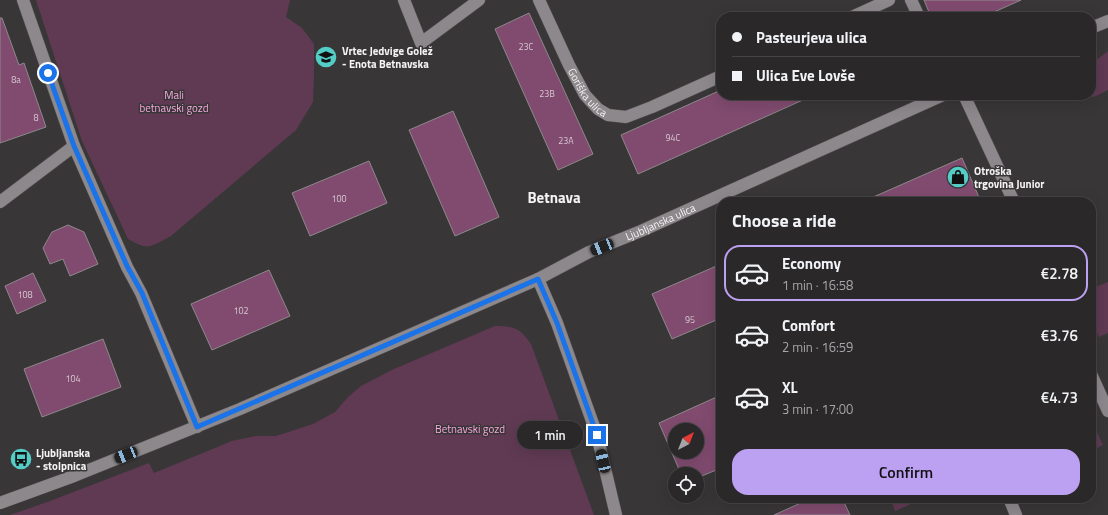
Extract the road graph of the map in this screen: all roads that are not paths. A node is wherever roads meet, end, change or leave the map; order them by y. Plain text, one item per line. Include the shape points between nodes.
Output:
1 (23, 0) edge
2 (404, 0) edge
3 (479, 0) edge
4 (539, 0) edge
5 (890, 0) edge
6 (911, 0) edge
7 (863, 12) edge
8 (917, 12) edge
9 (1108, 21) edge
10 (1096, 26) edge
11 (716, 78) edge
12 (933, 100) edge
13 (966, 100) edge
14 (74, 146) junction
15 (716, 197) edge
16 (717, 197) edge
17 (1012, 197) edge
18 (0, 202) edge
19 (538, 279) junction
20 (1096, 385) edge
21 (1108, 412) edge
22 (197, 427) junction
23 (1010, 503) edge
24 (0, 504) edge
25 (616, 515) edge
26 (1016, 515) edge

1 - 14 street
2 - 3 street via 421,43
4 - 11 street, Goriška ulica via 585,95 598,109 608,114 626,117
5 - 7 street
6 - 8 street
9 - 10 street
12 - 16 street, Ljubljanska ulica
13 - 17 street
14 - 18 street
14 - 22 street via 127,266 142,293
15 - 19 street, Ljubljanska ulica via 589,252
19 - 22 street, Ljubljanska ulica
19 - 25 street via 557,323 597,435
20 - 21 street
22 - 24 street, Ljubljanska ulica
23 - 26 street

